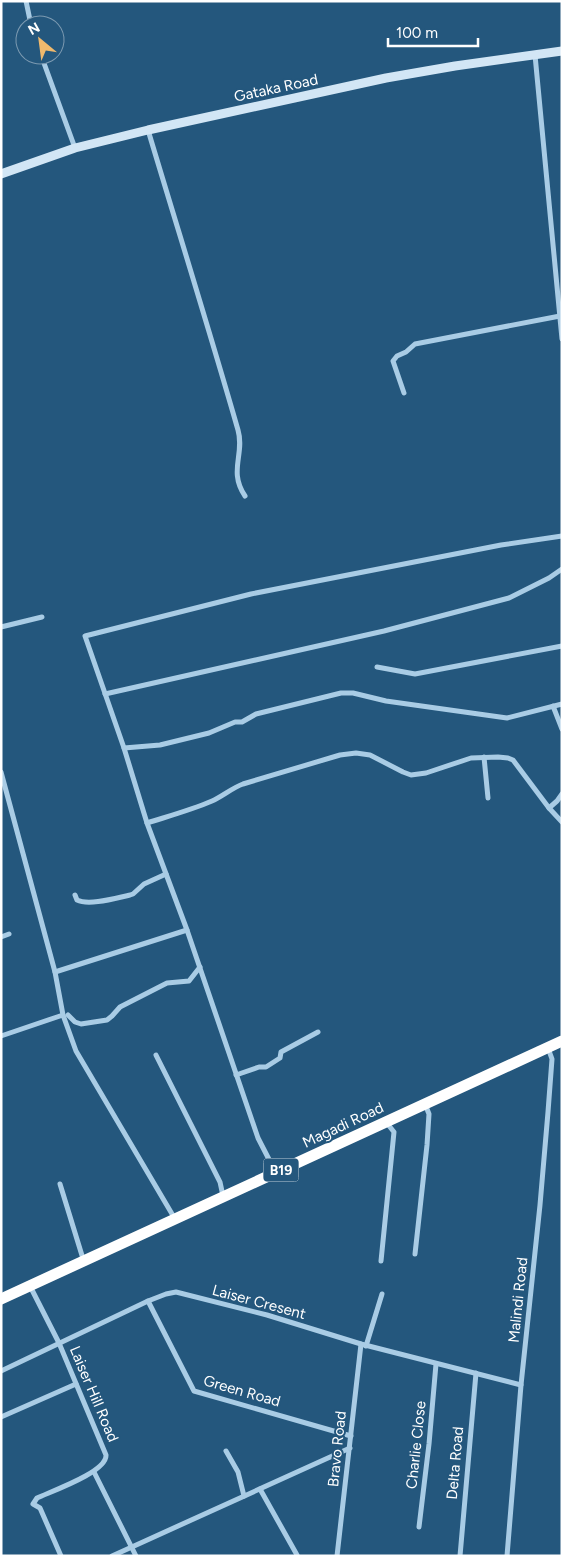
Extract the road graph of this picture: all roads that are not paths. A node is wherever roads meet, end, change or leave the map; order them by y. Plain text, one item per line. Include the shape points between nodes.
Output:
1 (26, 1) edge
2 (29, 15) edge
3 (562, 51) edge
4 (535, 55) junction
5 (45, 65) edge
6 (148, 130) junction
7 (75, 148) junction
8 (1, 174) edge
9 (560, 306) edge
10 (560, 316) junction
11 (562, 339) edge
12 (404, 393) dead end
13 (244, 496) dead end
14 (562, 536) edge
15 (562, 569) edge
16 (42, 617) dead end
17 (1, 627) edge
18 (562, 646) edge
19 (377, 667) dead end
20 (105, 694) junction
21 (562, 704) edge
22 (553, 706) junction
23 (562, 729) edge
24 (124, 748) junction
25 (484, 757) junction
26 (1, 772) edge
27 (562, 794) edge
28 (488, 798) dead end
29 (548, 808) junction
30 (562, 822) edge
31 (147, 823) junction
32 (166, 874) junction
33 (75, 895) dead end
34 (187, 930) junction
35 (9, 934) dead end
36 (1, 937) edge
37 (200, 967) junction
38 (55, 972) junction
39 (66, 1015) junction
40 (318, 1032) dead end
41 (1, 1036) edge
42 (562, 1041) edge
43 (548, 1048) junction
44 (156, 1055) dead end
45 (236, 1075) junction
46 (424, 1104) junction
47 (386, 1122) junction
48 (276, 1173) junction
49 (60, 1184) dead end
50 (223, 1197) junction
51 (175, 1219) junction
52 (415, 1254) dead end
53 (381, 1261) dead end
54 (84, 1262) junction
55 (30, 1286) junction
56 (382, 1294) dead end
57 (1, 1299) edge
58 (148, 1301) junction
59 (59, 1343) junction
60 (364, 1345) junction
61 (436, 1364) junction
62 (1, 1371) edge
63 (476, 1373) junction
64 (76, 1384) junction
65 (521, 1385) junction
66 (1, 1417) edge
67 (350, 1436) junction
68 (350, 1448) junction
69 (226, 1451) dead end
70 (94, 1472) junction
71 (260, 1489) junction
72 (244, 1496) junction
73 (419, 1528) dead end
74 (132, 1547) junction
75 (61, 1556) edge
76 (112, 1556) edge
77 (136, 1556) edge
78 (297, 1556) edge
79 (337, 1556) edge
80 (460, 1556) edge
81 (507, 1556) edge

1 - 2 street
3 - 4 street, Gataka Road
4 - 6 street, Gataka Road via 386,78
4 - 9 street
5 - 7 street
6 - 7 street, Gataka Road
6 - 13 street via 240,437 236,474
7 - 8 street, Gataka Road
9 - 10 street
10 - 11 street
10 - 12 street via 413,344 393,361
14 - 20 street via 251,594 84,636
15 - 20 street via 509,598 384,631
16 - 17 street
18 - 19 street via 415,674
20 - 24 street
21 - 22 street
22 - 23 street
22 - 24 street via 507,718 341,693 256,714 209,733 160,745
24 - 31 street
25 - 28 street
25 - 29 street via 513,760
25 - 31 street via 412,775 370,755 340,755 244,784 196,808
26 - 38 street
27 - 29 street
29 - 30 street
31 - 32 street
32 - 33 street via 130,895 81,902
32 - 34 street
34 - 37 street
34 - 38 street
35 - 36 street
37 - 39 street via 188,980 167,983 120,1007 106,1020 80,1024
37 - 45 street
38 - 39 street
39 - 41 street
39 - 51 street via 76,1051
40 - 45 street via 281,1052 280,1058 266,1067
42 - 43 highway, Magadi Road / B19
43 - 46 highway, Magadi Road / B19
43 - 65 street, Malindi Road via 552,1059
44 - 50 street via 220,1182
45 - 48 street via 258,1138
46 - 47 highway, Magadi Road / B19
46 - 52 street via 429,1114
47 - 48 highway, Magadi Road / B19
47 - 53 street via 394,1132
48 - 50 highway, Magadi Road / B19
49 - 54 street
50 - 51 highway, Magadi Road / B19
51 - 54 highway, Magadi Road / B19
54 - 55 highway, Magadi Road / B19
55 - 57 highway, Magadi Road / B19
55 - 59 street, Laiser Hill Road
56 - 60 street, Bravo Road
58 - 59 street, Laiser Cresent
58 - 60 street, Laiser Cresent via 176,1292 267,1315
58 - 67 street, Green Road via 194,1391
59 - 62 street, Laiser Cresent
59 - 64 street, Laiser Hill Road
60 - 61 street, Laiser Cresent
60 - 67 street, Bravo Road
61 - 63 street, Laiser Cresent
61 - 73 street, Charlie Close
63 - 65 street, Laiser Cresent
63 - 80 street, Delta Road
64 - 66 street
64 - 70 street, Laiser Hill Road via 106,1455 104,1463
65 - 81 street, Malindi Road
67 - 68 street, Bravo Road
68 - 71 street
68 - 79 street, Bravo Road
69 - 72 street via 238,1472
70 - 74 street
70 - 75 street via 34,1501
71 - 72 street
71 - 78 street
72 - 74 street
74 - 76 street
74 - 77 street

